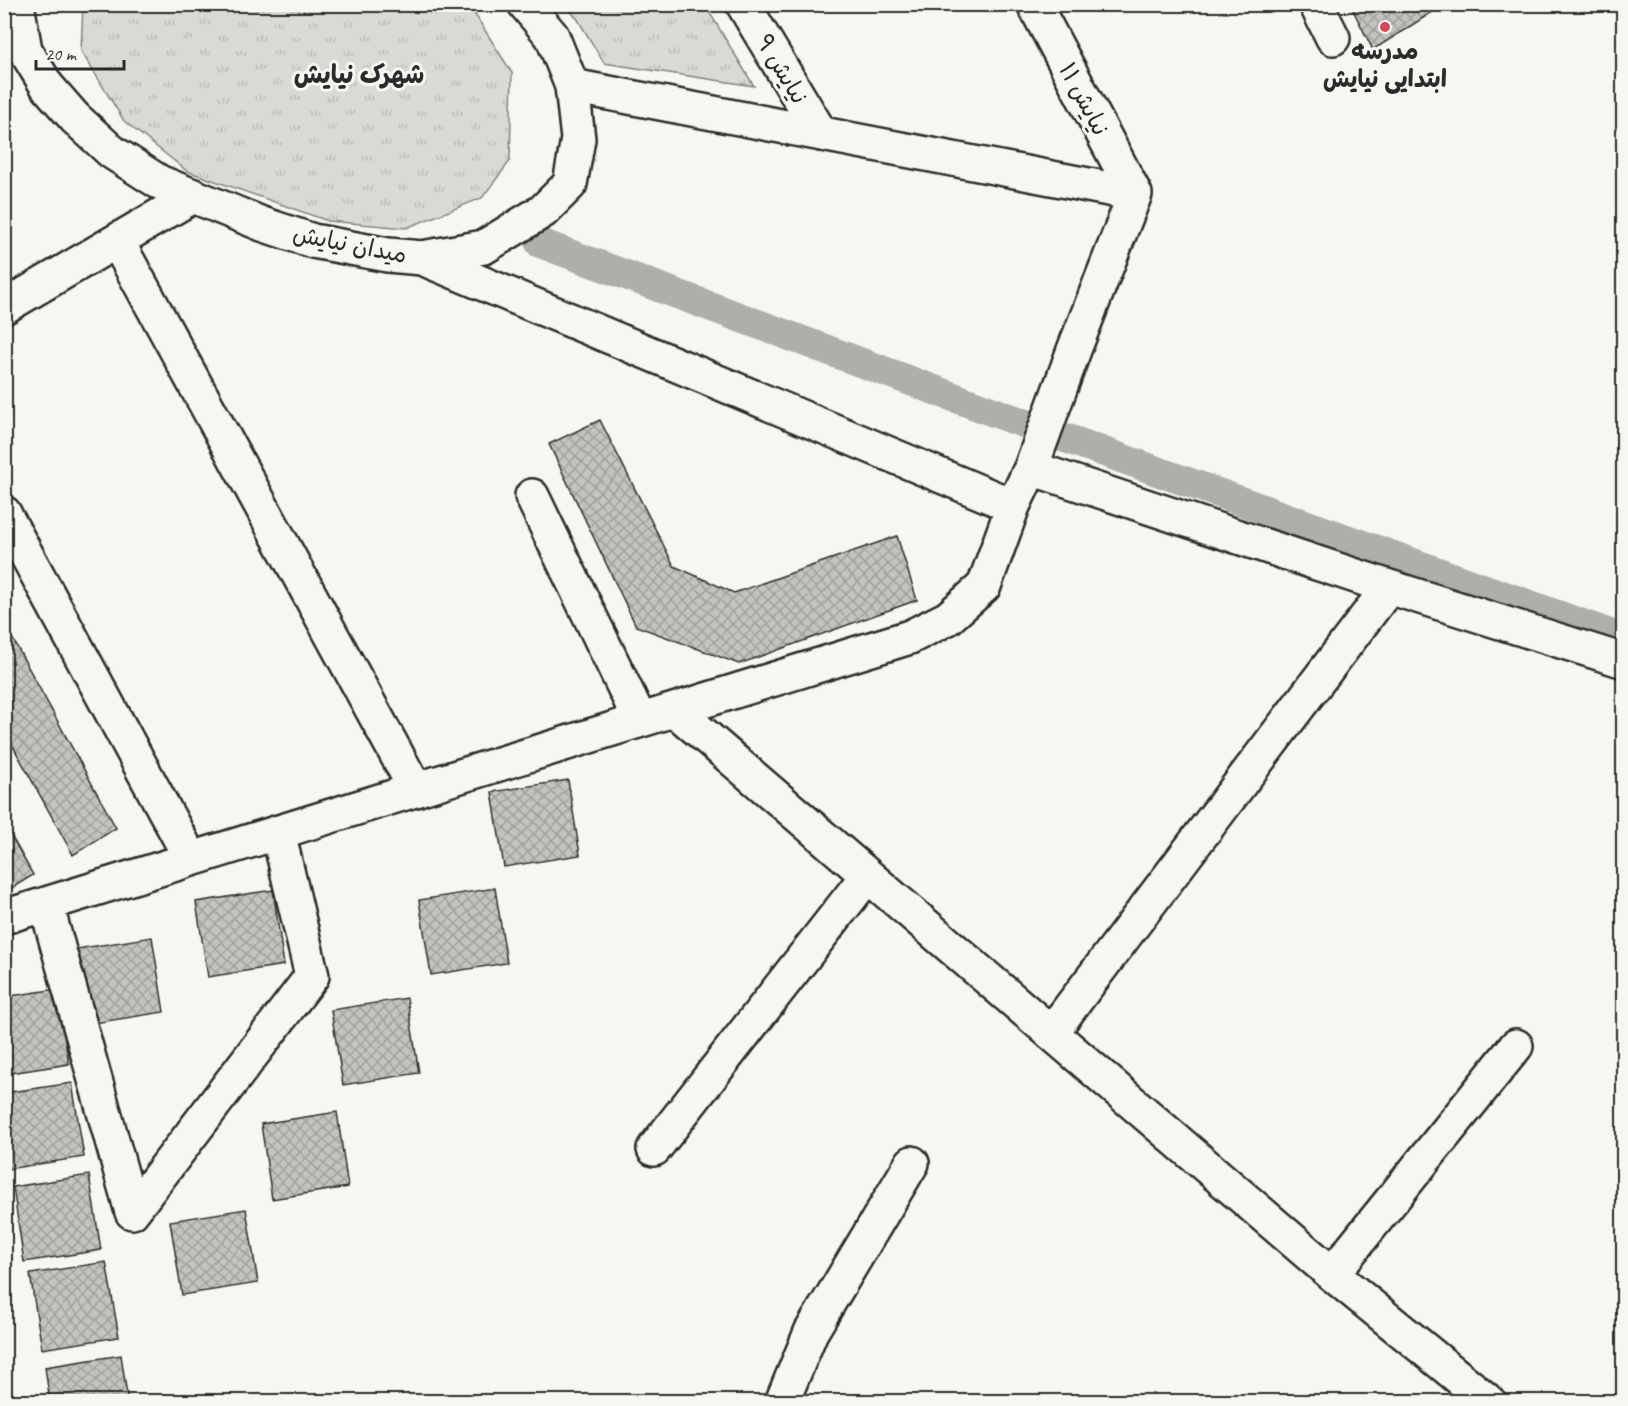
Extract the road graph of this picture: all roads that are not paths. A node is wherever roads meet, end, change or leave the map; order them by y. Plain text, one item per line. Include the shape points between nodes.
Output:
1 (17, 4) edge
2 (525, 4) edge
3 (743, 4) edge
4 (1034, 4) edge
5 (1316, 4) edge
6 (1333, 38) dead end
7 (15, 47) edge
8 (572, 86) junction
9 (821, 134) junction
10 (1135, 194) junction
11 (193, 196) junction
12 (117, 241) junction
13 (422, 258) junction
14 (4, 307) edge
15 (1031, 468) junction
16 (532, 496) dead end
17 (1013, 506) junction
18 (4, 513) edge
19 (1389, 587) junction
20 (1623, 661) edge
21 (675, 710) junction
22 (640, 720) junction
23 (416, 790) junction
24 (278, 832) junction
25 (191, 860) junction
26 (867, 876) junction
27 (46, 904) junction
28 (4, 917) edge
29 (1051, 1033) junction
30 (1516, 1046) dead end
31 (654, 1149) dead end
32 (912, 1163) dead end
33 (1332, 1274) junction
34 (782, 1401) edge
35 (1489, 1401) edge

1 - 7 street, میدان نیایش
2 - 8 street, میدان نیایش via 552,36
3 - 9 street, نیایش ۹
4 - 10 street, نیایش ۱۱
5 - 6 street
7 - 11 street, میدان نیایش via 75,118 112,152 159,182
8 - 9 street
8 - 13 street, میدان نیایش via 578,139 570,184 543,211 484,247
9 - 10 street
10 - 15 street
11 - 12 street
11 - 13 street, میدان نیایش via 313,241
12 - 14 street
12 - 23 street
13 - 17 street
15 - 17 street
15 - 19 street
16 - 22 street
17 - 21 street via 984,586 948,618 910,638
18 - 25 street
19 - 20 street
19 - 29 street
21 - 22 street
21 - 26 street
22 - 23 street
23 - 24 street
24 - 25 street
24 - 27 street via 312,976 132,1212
25 - 27 street
26 - 29 street
26 - 31 street
27 - 28 street
29 - 33 street
30 - 33 street
32 - 34 street via 811,1332
33 - 35 street

